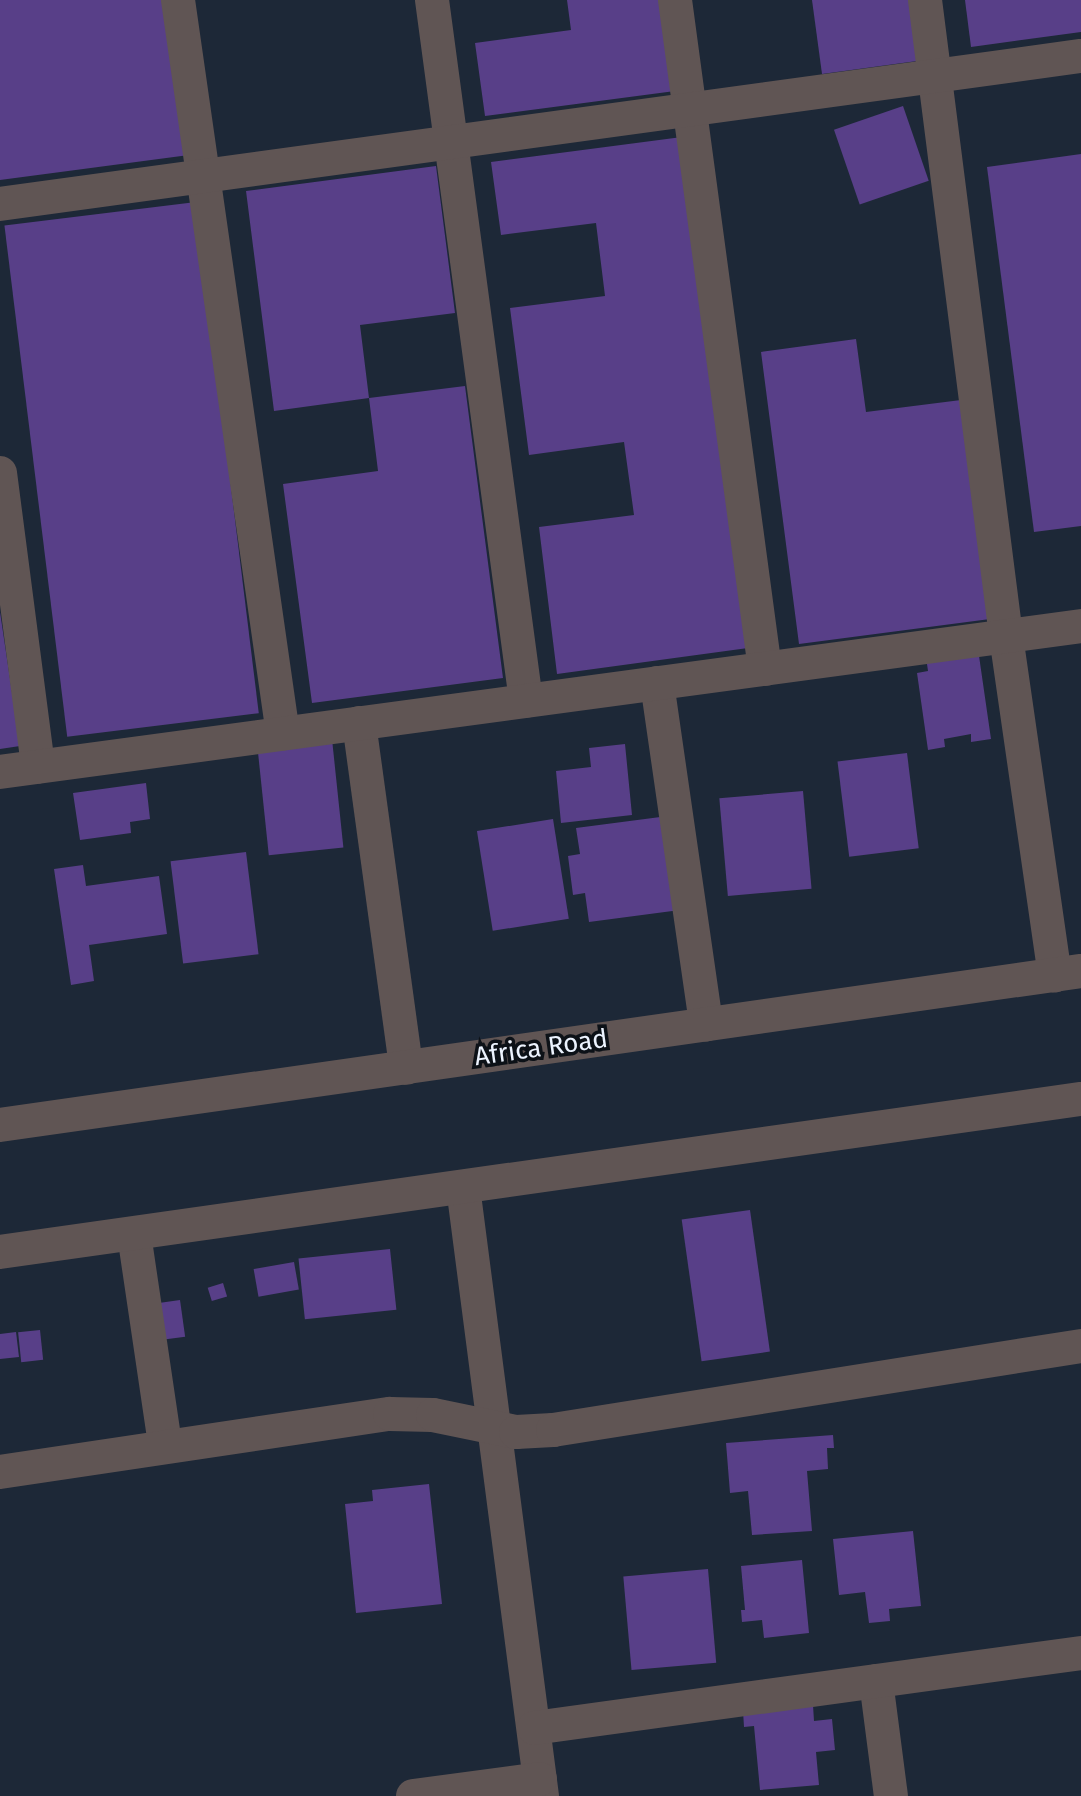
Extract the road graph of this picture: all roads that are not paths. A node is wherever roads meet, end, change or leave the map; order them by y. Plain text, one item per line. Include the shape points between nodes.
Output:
1 (178, 0) edge
2 (432, 0) edge
3 (675, 0) edge
4 (925, 0) edge
5 (1081, 56) edge
6 (934, 77) junction
7 (690, 109) junction
8 (453, 142) junction
9 (203, 176) junction
10 (0, 204) edge
11 (0, 473) edge
12 (1081, 626) edge
13 (1006, 636) junction
14 (765, 669) junction
15 (657, 683) junction
16 (526, 701) junction
17 (359, 723) junction
18 (283, 734) junction
19 (38, 767) junction
20 (0, 772) edge
21 (1068, 973) edge
22 (706, 1024) junction
23 (406, 1068) junction
24 (1081, 1099) edge
25 (0, 1125) edge
26 (463, 1187) junction
27 (134, 1234) junction
28 (0, 1252) edge
29 (1081, 1346) edge
30 (495, 1427) junction
31 (165, 1445) junction
32 (0, 1472) edge
33 (1081, 1653) edge
34 (876, 1681) junction
35 (534, 1728) junction
36 (541, 1788) edge
37 (413, 1796) edge
38 (891, 1796) edge

1 - 9 street
2 - 8 street
3 - 7 street
4 - 6 street
5 - 6 street
6 - 7 street
6 - 13 street
7 - 8 street
7 - 14 street
8 - 9 street
8 - 16 street
9 - 10 street
9 - 18 street
11 - 19 street
12 - 13 street
13 - 14 street
13 - 21 street
14 - 15 street
15 - 16 street
15 - 22 street
16 - 17 street
17 - 18 street
17 - 23 street
18 - 19 street
19 - 20 street
21 - 22 street, Africa Road
22 - 23 street, Africa Road
23 - 25 street, Africa Road
24 - 26 street
26 - 27 street
26 - 30 street
27 - 28 street
27 - 31 street
29 - 30 street via 583,1427 532,1432
30 - 31 street via 433,1415 390,1414
30 - 35 street
31 - 32 street
33 - 34 street
34 - 35 street
34 - 38 street
35 - 36 street
36 - 37 street

